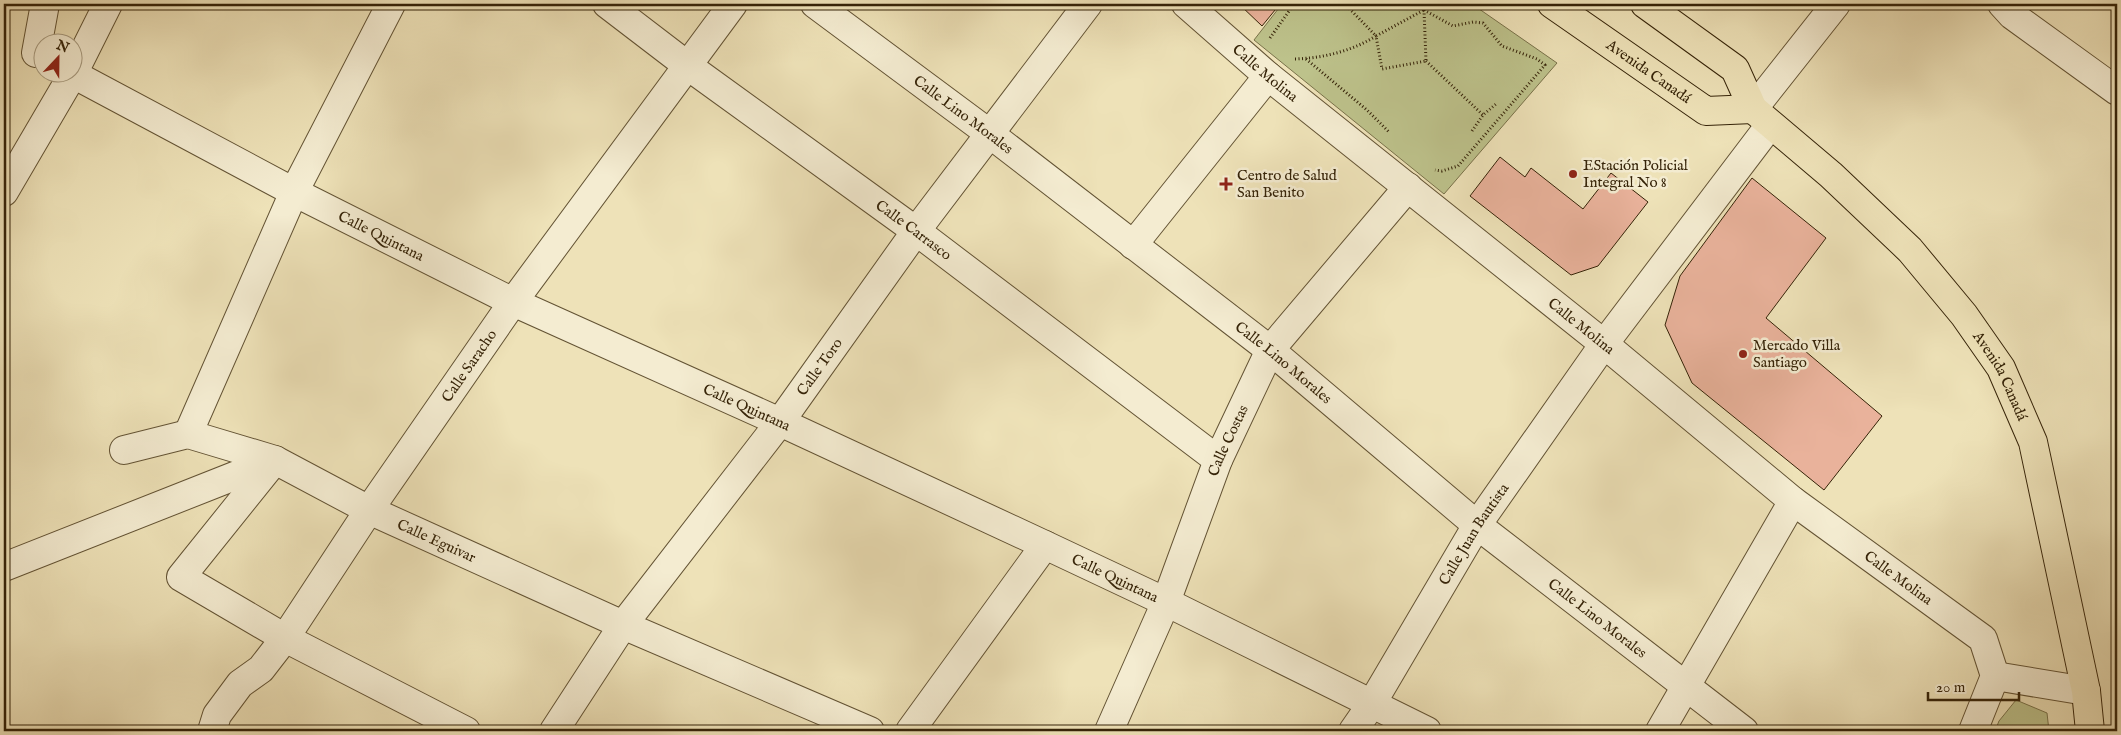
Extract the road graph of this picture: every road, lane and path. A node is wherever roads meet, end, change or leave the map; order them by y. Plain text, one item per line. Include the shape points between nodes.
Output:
1 (45, 4) edge
2 (108, 4) edge
3 (391, 4) edge
4 (607, 4) edge
5 (733, 4) edge
6 (816, 4) edge
7 (1088, 4) edge
8 (1186, 4) edge
9 (1294, 4) edge
10 (1345, 4) edge
11 (1418, 4) edge
12 (1429, 4) edge
13 (1552, 4) edge
14 (1645, 4) edge
15 (1836, 4) edge
16 (2002, 4) edge
17 (1424, 10) junction
18 (40, 32) edge
19 (1376, 36) junction
20 (1274, 46) dead end
21 (82, 55) edge
22 (1306, 59) junction
23 (1290, 60) dead end
24 (1426, 60) junction
25 (688, 66) junction
26 (1268, 76) junction
27 (82, 79) edge
28 (67, 82) edge
29 (2117, 91) edge
30 (1496, 104) dead end
31 (1483, 115) junction
32 (1762, 117) junction
33 (1472, 131) dead end
34 (990, 134) junction
35 (1394, 137) dead end
36 (1430, 168) dead end
37 (1408, 187) junction
38 (4, 192) edge
39 (294, 192) junction
40 (916, 231) junction
41 (1133, 244) junction
42 (513, 302) junction
43 (1604, 344) junction
44 (1270, 350) junction
45 (780, 422) junction
46 (188, 434) junction
47 (124, 450) dead end
48 (274, 460) junction
49 (1218, 460) junction
50 (1793, 501) junction
51 (369, 510) junction
52 (1476, 525) junction
53 (1045, 545) junction
54 (4, 567) edge
55 (1166, 602) junction
56 (623, 625) junction
57 (285, 638) junction
58 (1995, 676) junction
59 (1686, 688) junction
60 (2086, 691) junction
61 (1371, 704) junction
62 (212, 731) edge
63 (466, 731) edge
64 (554, 731) edge
65 (870, 731) edge
66 (910, 731) edge
67 (1109, 731) edge
68 (1353, 731) edge
69 (1427, 731) edge
70 (1660, 731) edge
71 (1744, 731) edge
72 (1973, 731) edge
73 (2090, 731) edge

1 - 18 street
2 - 21 street
3 - 39 street
4 - 25 street, Calle Carrasco
5 - 25 street, Calle Saracho
6 - 34 street, Calle Lino Morales
7 - 34 street, Calle Toro
8 - 26 street, Calle Molina
9 - 20 path via 1269,40
10 - 19 path
11 - 17 path
12 - 17 path
13 - 32 highway, Avenida Canadá via 1706,111
14 - 32 highway, Avenida Canadá via 1735,69
15 - 32 street, Calle Juan Bautista
16 - 29 street via 2012,16
17 - 19 path
17 - 24 path
17 - 36 path via 1453,26 1483,23 1502,46 1545,65 1458,166 1442,172
19 - 22 path via 1359,46
19 - 24 path via 1382,69
22 - 23 path
22 - 35 path
24 - 31 path
25 - 40 street, Calle Carrasco
25 - 42 street, Calle Saracho
26 - 37 street, Calle Molina
26 - 41 street
27 - 39 street, Calle Quintana
28 - 38 street
30 - 31 path
31 - 33 path
32 - 43 street, Calle Juan Bautista
32 - 60 highway, Avenida Canadá via 1831,175 1910,250 1964,315 2002,368 2033,442
34 - 40 street, Calle Toro
34 - 41 street, Calle Lino Morales
37 - 43 street, Calle Molina
37 - 44 street, Calle Costas
39 - 42 street, Calle Quintana
39 - 46 street
40 - 45 street, Calle Toro
40 - 49 street, Calle Carrasco
41 - 44 street, Calle Lino Morales
42 - 45 street, Calle Quintana
42 - 51 street, Calle Saracho
43 - 50 street, Calle Molina
43 - 52 street, Calle Juan Bautista
44 - 49 street, Calle Costas
44 - 52 street, Calle Lino Morales
45 - 53 street, Calle Quintana
45 - 56 street, Calle Toro
46 - 47 street
46 - 48 street, Calle Eguivar
48 - 51 street, Calle Eguivar
48 - 54 street
48 - 57 street via 180,577
49 - 55 street, Calle Costas
50 - 58 street, Calle Molina via 1983,639
50 - 59 street
51 - 56 street, Calle Eguivar
51 - 57 street, Calle Saracho
52 - 59 street, Calle Lino Morales
52 - 61 street, Calle Juan Bautista
53 - 55 street, Calle Quintana
53 - 66 street
55 - 61 street, Calle Quintana
55 - 67 street, Calle Costas
56 - 64 street, Calle Toro
56 - 65 street, Calle Eguivar
57 - 62 street, Calle Saracho via 261,669 240,684 217,716
57 - 63 street
58 - 60 street
58 - 72 street
59 - 70 street
59 - 71 street, Calle Lino Morales
60 - 73 highway, Avenida Canadá
61 - 68 street, Calle Juan Bautista
61 - 69 street, Calle Quintana

